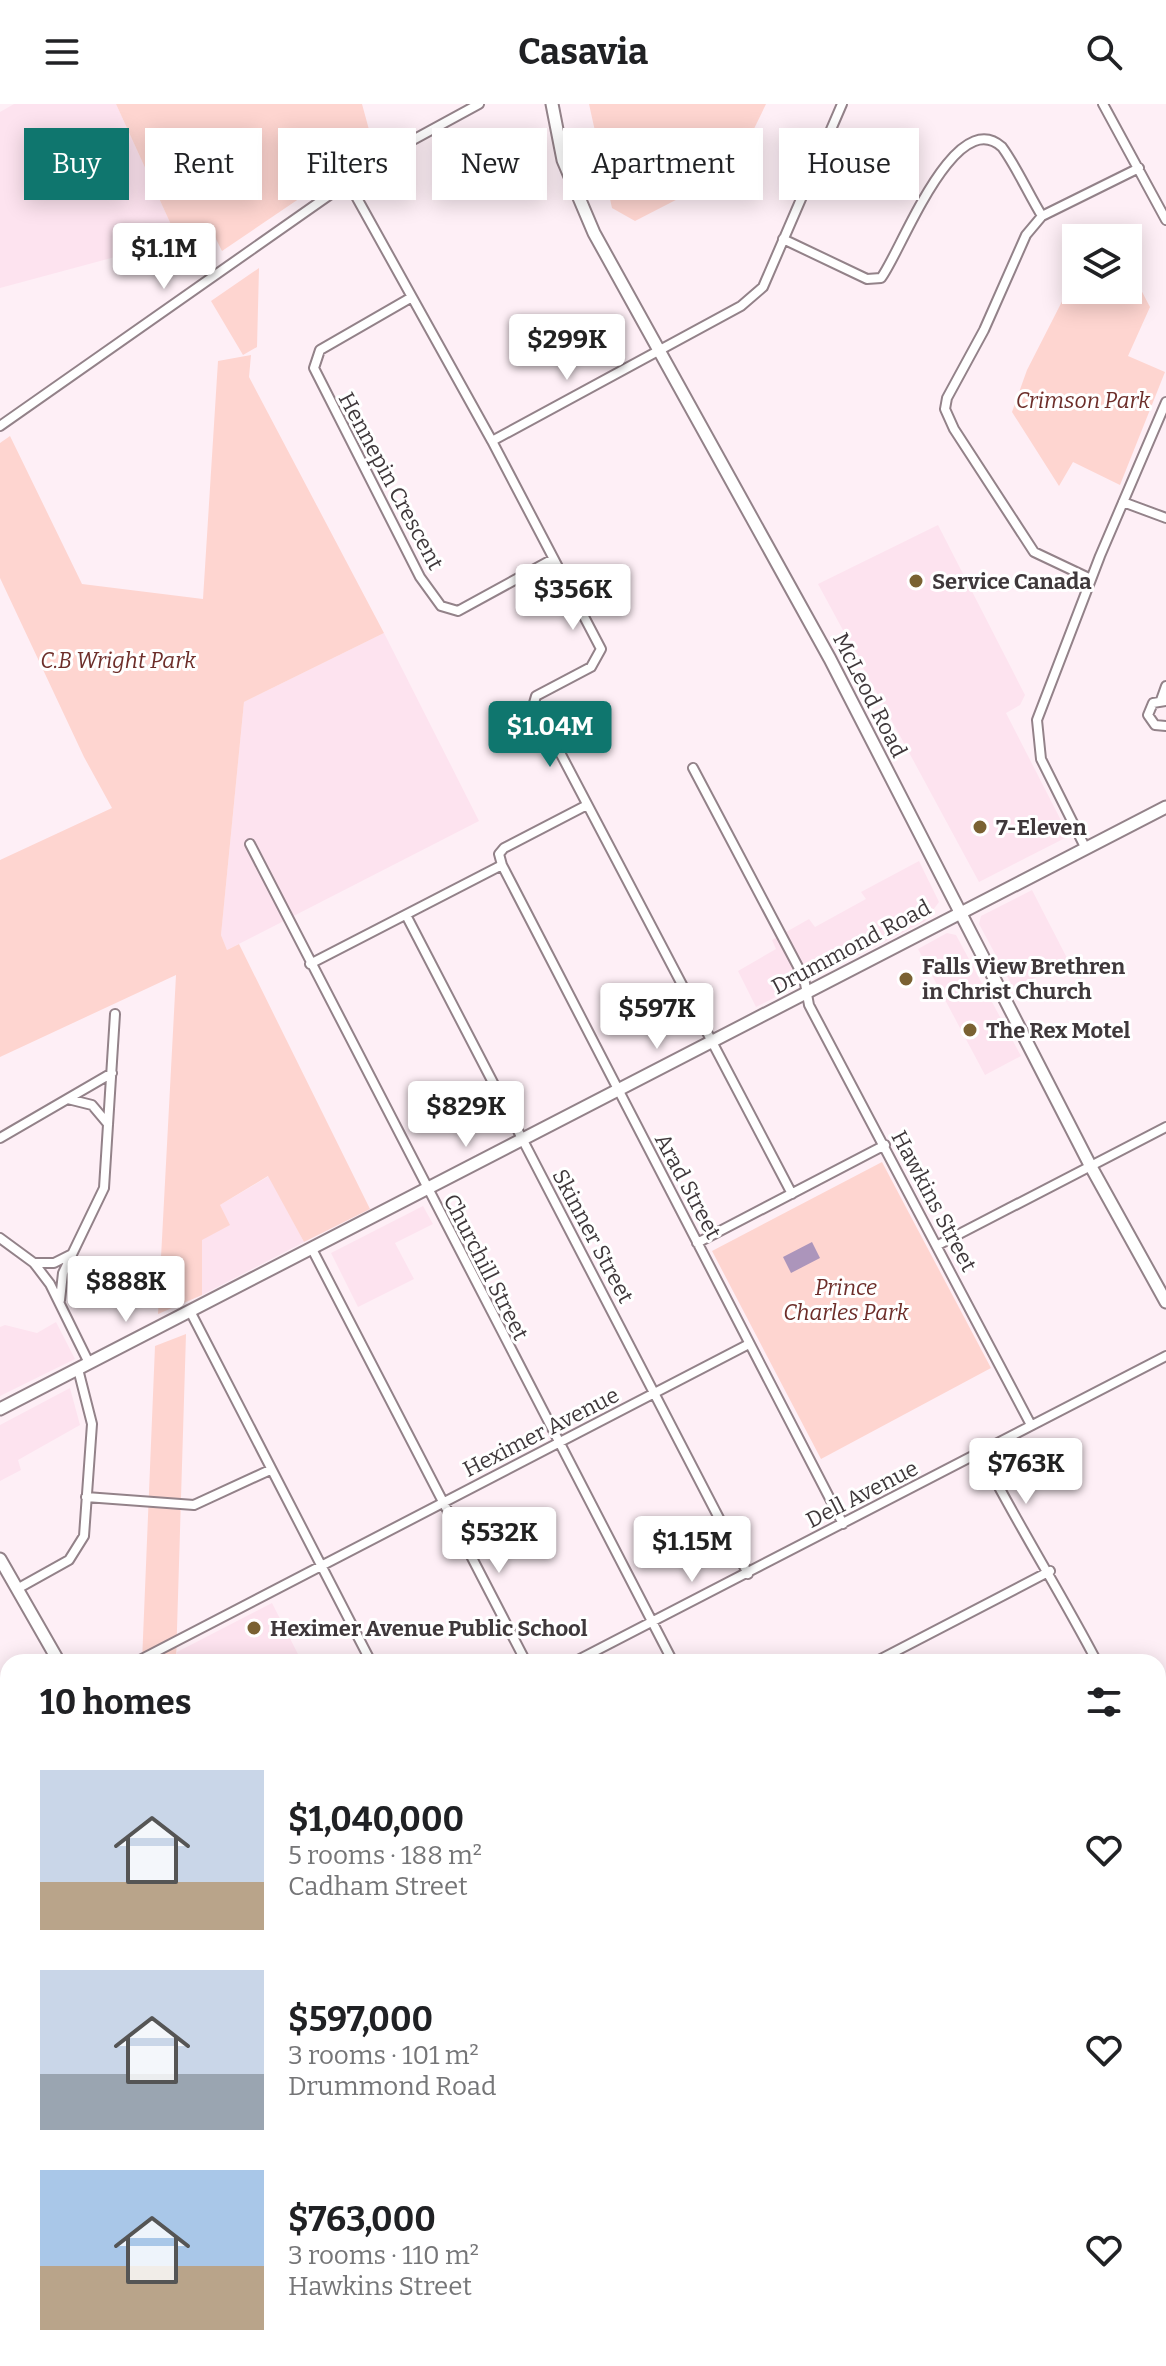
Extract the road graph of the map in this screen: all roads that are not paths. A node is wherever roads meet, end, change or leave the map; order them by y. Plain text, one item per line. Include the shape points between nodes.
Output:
1 (479, 104) edge
2 (552, 104) edge
3 (842, 104) edge
4 (1103, 104) edge
5 (416, 138) edge
6 (1139, 168) junction
7 (322, 200) edge
8 (358, 200) edge
9 (1042, 216) junction
10 (1166, 220) edge
11 (783, 239) junction
12 (412, 297) junction
13 (657, 350) junction
14 (1166, 402) edge
15 (0, 426) edge
16 (492, 441) junction
17 (1123, 502) junction
18 (1166, 518) edge
19 (553, 559) junction
20 (1091, 579) junction
21 (1166, 686) edge
22 (1164, 700) edge
23 (1166, 726) edge
24 (693, 768) dead end
25 (587, 805) junction
26 (1166, 807) edge
27 (250, 844) dead end
28 (1086, 849) junction
29 (502, 865) junction
30 (961, 911) junction
31 (406, 915) junction
32 (310, 964) junction
33 (807, 993) junction
34 (115, 1014) dead end
35 (714, 1041) junction
36 (112, 1073) junction
37 (617, 1091) junction
38 (67, 1099) junction
39 (109, 1126) junction
40 (1166, 1127) edge
41 (0, 1138) edge
42 (522, 1140) junction
43 (885, 1145) junction
44 (1090, 1165) junction
45 (426, 1189) junction
46 (792, 1194) junction
47 (0, 1238) edge
48 (697, 1243) junction
49 (938, 1245) junction
50 (312, 1249) junction
51 (72, 1253) junction
52 (34, 1263) junction
53 (60, 1300) junction
54 (1166, 1302) edge
55 (190, 1311) junction
56 (749, 1344) junction
57 (1166, 1356) edge
58 (84, 1366) junction
59 (655, 1394) junction
60 (0, 1409) edge
61 (1031, 1425) junction
62 (557, 1444) junction
63 (981, 1453) junction
64 (270, 1470) junction
65 (86, 1497) junction
66 (444, 1503) junction
67 (843, 1524) junction
68 (0, 1559) edge
69 (321, 1566) junction
70 (1050, 1571) junction
71 (748, 1574) junction
72 (17, 1589) junction
73 (651, 1623) junction
74 (54, 1654) edge
75 (151, 1654) edge
76 (367, 1654) edge
77 (522, 1654) edge
78 (590, 1654) edge
79 (668, 1654) edge
80 (890, 1654) edge
81 (1093, 1654) edge

1 - 5 street
2 - 13 main road, McLeod Road via 575,192
3 - 11 street
4 - 6 street
6 - 9 street
6 - 10 street
7 - 15 street
8 - 12 street
9 - 11 street via 1002,147 977,133 958,142 935,167 881,278 867,279
9 - 20 street via 1020,246 945,409 1034,552
11 - 13 street via 763,287 741,306
12 - 16 street
12 - 19 street, Hennepin Crescent via 320,350 314,368 420,577 441,606 458,611
13 - 16 street
13 - 30 main road, McLeod Road via 830,659
14 - 17 street
16 - 19 street
17 - 18 street
17 - 20 street
19 - 25 street via 601,649 591,667 536,696 534,703
20 - 28 street via 1037,720 1041,759
21 - 22 street
22 - 23 street via 1150,706 1148,715 1155,725
24 - 33 street, Hawkins Street via 804,978
25 - 29 street via 504,848 499,854
25 - 35 street
26 - 28 main road, Drummond Road
27 - 32 street, Churchill Street
28 - 30 main road, Drummond Road
29 - 31 street
29 - 37 street, Arad Street
30 - 33 main road, Drummond Road
30 - 44 main road, McLeod Road
31 - 32 street
31 - 42 street, Skinner Street
32 - 45 street, Churchill Street
33 - 35 main road, Drummond Road
33 - 43 street, Hawkins Street
34 - 36 street
35 - 37 main road, Drummond Road
35 - 46 street
36 - 38 street
36 - 39 street
37 - 42 main road, Drummond Road
37 - 48 street, Arad Street
38 - 39 street via 92,1105
38 - 41 street
39 - 51 street via 104,1188
40 - 44 street
42 - 45 main road, Drummond Road
42 - 59 street, Skinner Street
43 - 46 street
43 - 49 street, Hawkins Street
44 - 49 street
44 - 54 main road, McLeod Road
45 - 50 main road, Drummond Road
45 - 62 street, Churchill Street
46 - 48 street
47 - 52 street
48 - 56 street, Arad Street
49 - 61 street, Hawkins Street
50 - 55 main road, Drummond Road
50 - 66 street
51 - 52 street via 54,1263
51 - 53 street
52 - 53 street
53 - 58 street
55 - 58 main road, Drummond Road
55 - 64 street
56 - 59 street, Heximer Avenue
56 - 67 street, Arad Street
57 - 61 street, Dell Avenue
58 - 60 main road, Drummond Road
58 - 65 street via 92,1424
59 - 62 street, Heximer Avenue
59 - 71 street, Skinner Street
61 - 63 street, Dell Avenue
62 - 66 street, Heximer Avenue
62 - 73 street, Churchill Street
63 - 67 street, Dell Avenue
63 - 70 street via 1014,1518
64 - 65 street via 194,1505
64 - 69 street
65 - 72 street via 84,1536 69,1560
66 - 69 street, Heximer Avenue
66 - 77 street
67 - 71 street, Dell Avenue
68 - 72 main road
69 - 75 street, Heximer Avenue
69 - 76 street
70 - 80 street
70 - 81 street
71 - 73 street, Dell Avenue
72 - 74 main road
73 - 78 street, Dell Avenue
73 - 79 street, Churchill Street

